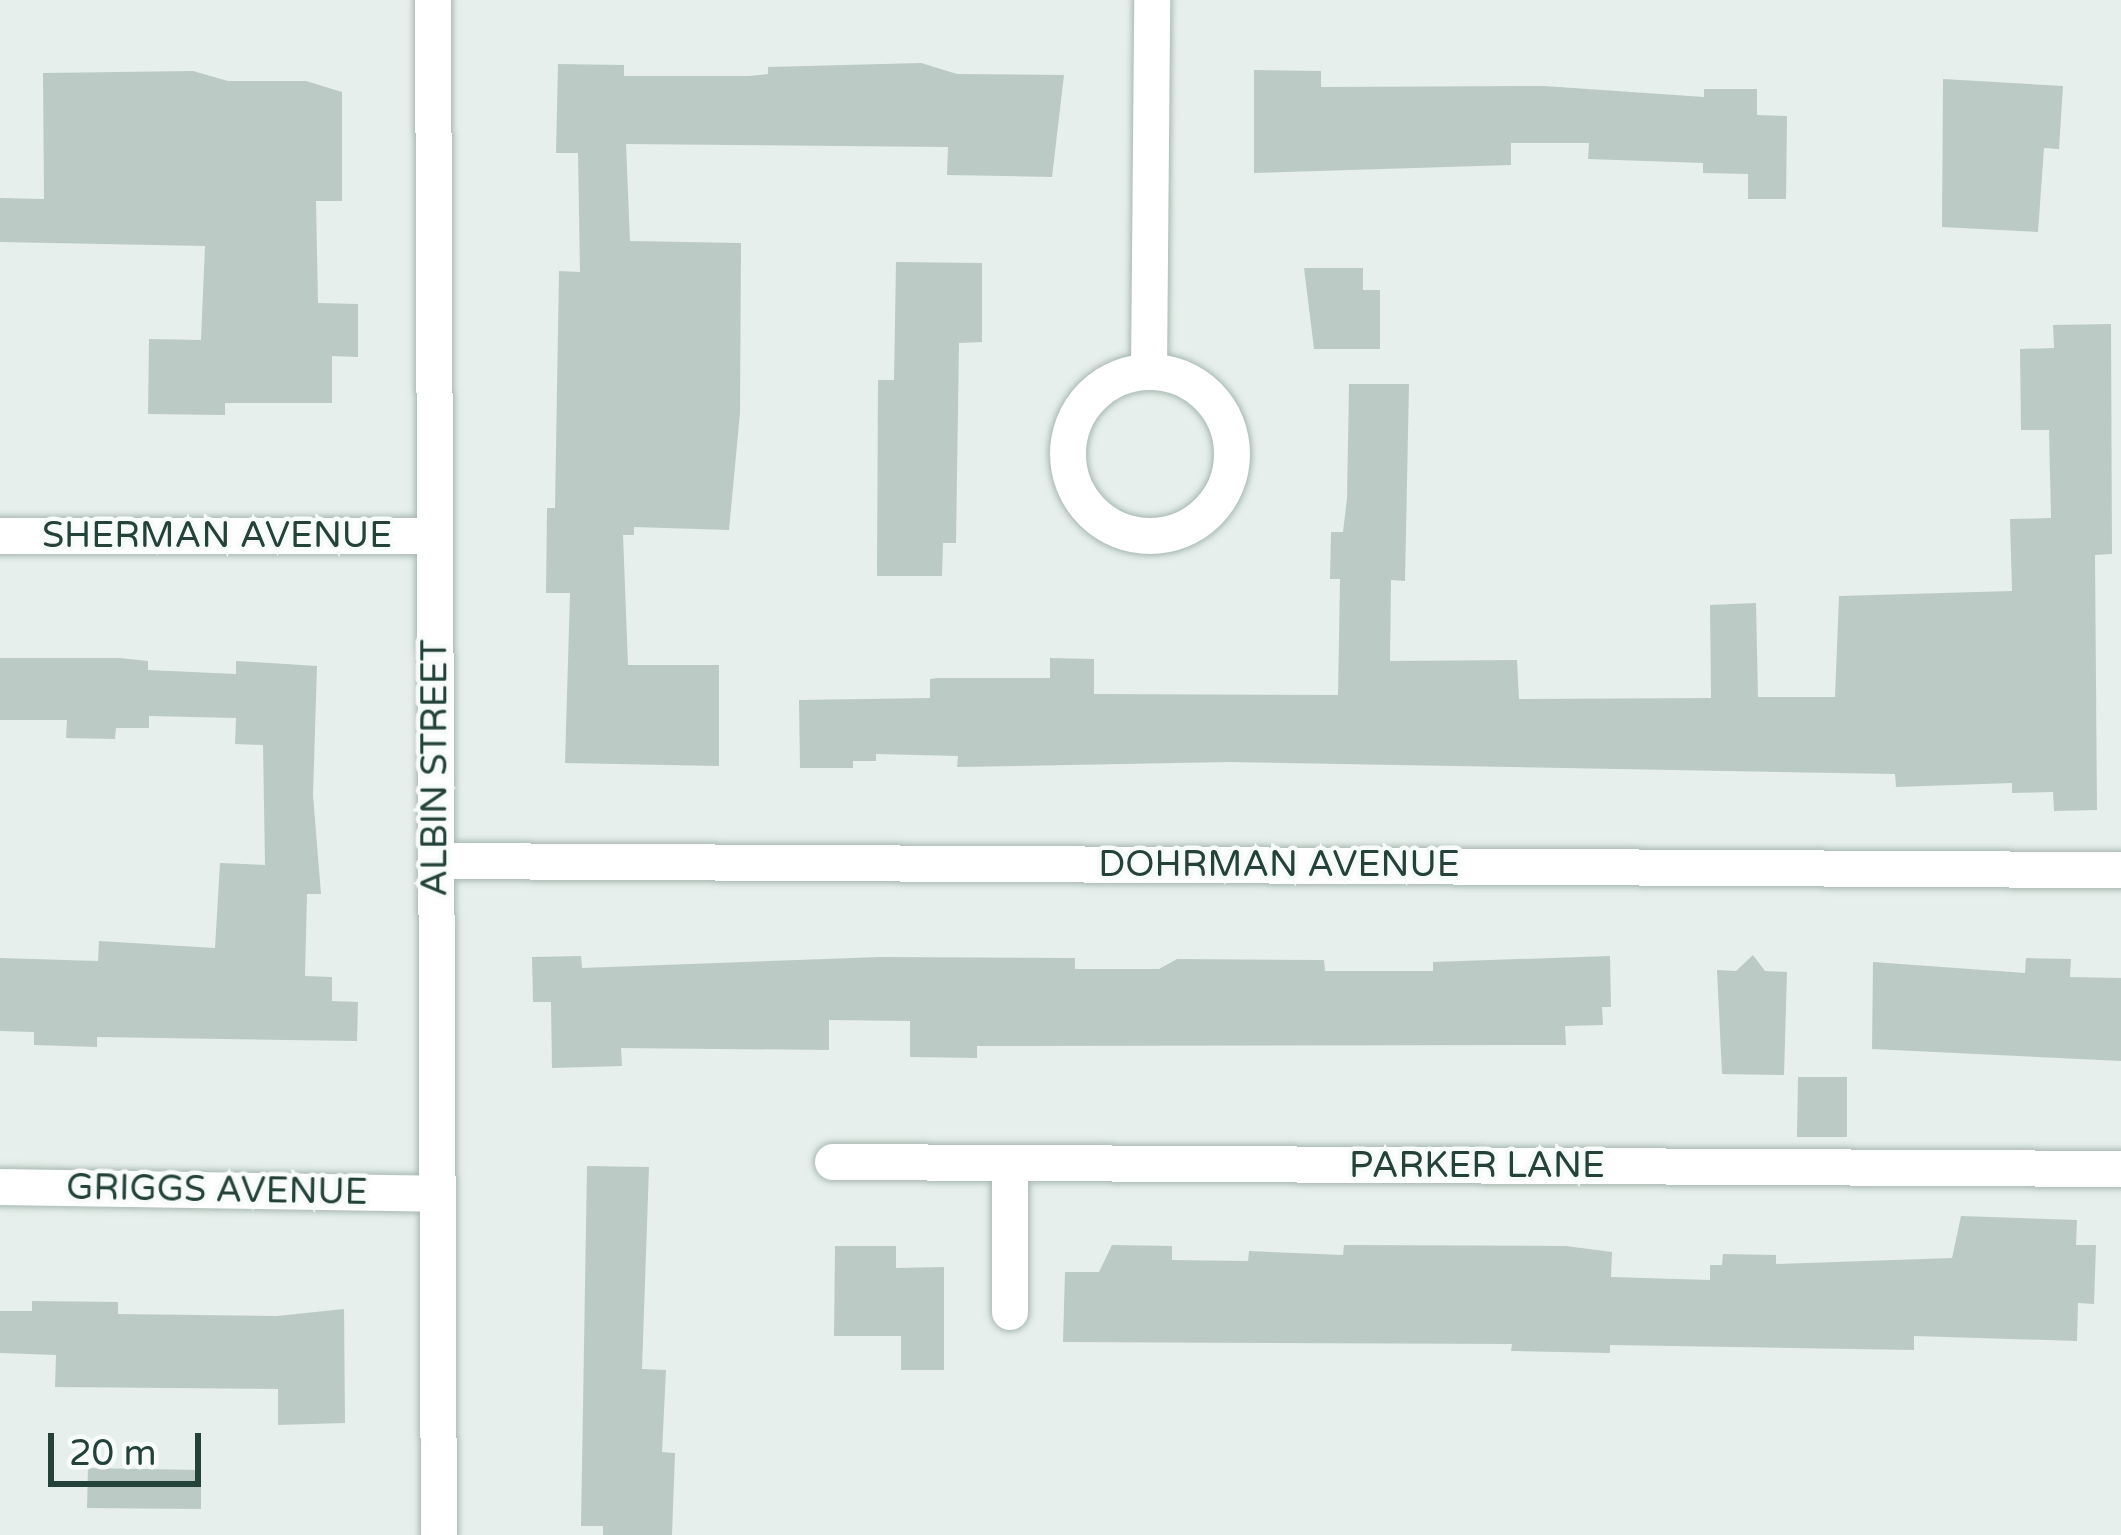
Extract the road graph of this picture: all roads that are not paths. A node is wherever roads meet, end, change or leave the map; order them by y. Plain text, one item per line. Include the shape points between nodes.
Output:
1 (433, 0) edge
2 (1152, 0) edge
3 (1149, 372) junction
4 (0, 536) edge
5 (433, 536) junction
6 (436, 861) junction
7 (2121, 870) edge
8 (833, 1162) dead end
9 (1010, 1164) junction
10 (2121, 1169) edge
11 (0, 1186) edge
12 (435, 1194) junction
13 (1010, 1312) dead end
14 (439, 1535) edge

1 - 5 street, ALBIN STREET
2 - 3 street
3 - 3 street via 1098,390 1079,411 1067,464 1090,512 1139,536 1192,526 1220,497 1233,459 1230,432 1209,398 1175,376
4 - 5 street, SHERMAN AVENUE
5 - 6 street, ALBIN STREET
6 - 7 street, DOHRMAN AVENUE
6 - 12 street, ALBIN STREET
8 - 9 street, PARKER LANE
9 - 10 street, PARKER LANE
9 - 13 street
11 - 12 street, GRIGGS AVENUE
12 - 14 street, ALBIN STREET

